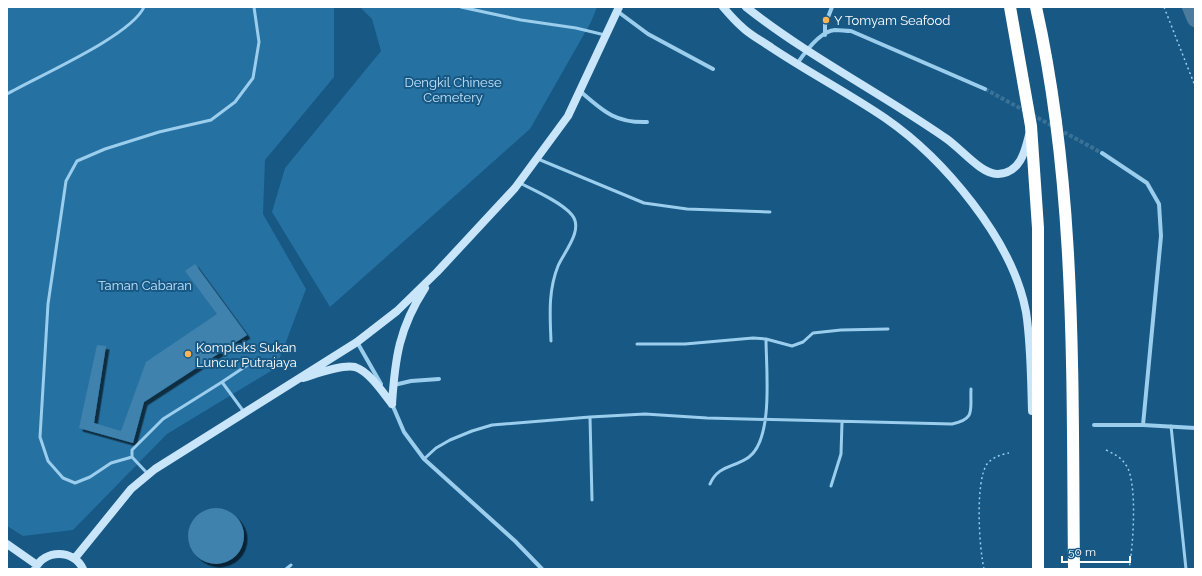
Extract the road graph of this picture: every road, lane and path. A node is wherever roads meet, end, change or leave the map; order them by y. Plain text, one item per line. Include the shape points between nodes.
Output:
1 (144, 7) edge
2 (254, 7) edge
3 (461, 7) edge
4 (723, 7) edge
5 (746, 7) edge
6 (832, 7) edge
7 (1010, 7) edge
8 (1036, 7) edge
9 (1164, 7) edge
10 (618, 9) edge
11 (606, 35) junction
12 (825, 35) junction
13 (807, 50) junction
14 (797, 64) junction
15 (713, 69) dead end
16 (1195, 86) edge
17 (985, 89) tunnel mouth
18 (580, 91) junction
19 (7, 94) edge
20 (647, 122) dead end
21 (1031, 126) junction
22 (1102, 153) tunnel mouth
23 (536, 159) junction
24 (518, 182) junction
25 (770, 212) dead end
26 (438, 272) junction
27 (888, 329) dead end
28 (766, 339) junction
29 (551, 341) dead end
30 (358, 342) junction
31 (637, 344) dead end
32 (255, 360) dead end
33 (439, 379) dead end
34 (295, 381) junction
35 (222, 382) junction
36 (393, 385) junction
37 (971, 389) dead end
38 (392, 404) junction
39 (244, 412) junction
40 (590, 417) junction
41 (766, 419) junction
42 (842, 422) junction
43 (1094, 424) dead end
44 (1143, 425) junction
45 (1171, 426) junction
46 (1195, 428) edge
47 (1106, 450) dead end
48 (1009, 453) dead end
49 (132, 457) junction
50 (424, 459) junction
51 (148, 475) junction
52 (710, 484) dead end
53 (831, 486) dead end
54 (592, 500) dead end
55 (7, 544) edge
56 (1038, 556) junction
57 (75, 558) junction
58 (291, 565) dead end
59 (36, 567) edge
60 (83, 569) edge
61 (286, 569) edge
62 (542, 569) edge
63 (984, 569) edge
64 (1038, 569) edge
65 (1074, 569) edge
66 (1129, 569) edge
67 (1186, 569) edge

1 - 19 lane via 132,24 82,55
2 - 49 lane via 259,42 253,78 235,102 211,120 159,132 77,161 66,181 48,304 40,437 48,461 62,478 75,483 90,477 111,463
3 - 11 lane
4 - 14 street via 742,28
5 - 13 street
6 - 12 street via 825,25
7 - 21 highway
8 - 65 highway via 1048,62 1060,158 1068,260
9 - 16 path
10 - 11 street
10 - 15 street via 648,34
11 - 18 street
12 - 13 street
12 - 17 street via 833,30 851,31
13 - 14 street
13 - 21 street via 907,111 955,144 987,172 999,174 1016,167 1026,150
14 - 56 street via 884,118 914,140 942,166 990,227 1015,274 1026,310 1030,348
18 - 20 street via 608,115 625,121
18 - 23 street via 568,116
21 - 56 highway via 1038,228
22 - 44 street via 1147,183 1159,204 1161,236
23 - 24 street
23 - 25 lane via 644,203 687,209
24 - 26 street
24 - 29 lane via 552,200 572,215 576,224 552,283
26 - 30 street via 397,311
26 - 36 street via 405,322
27 - 28 lane via 813,333 803,342 792,346
28 - 31 lane via 733,338 685,344
28 - 41 lane
30 - 34 street
30 - 38 street
32 - 35 lane
33 - 36 street
34 - 38 street via 343,367 355,367 367,375
34 - 39 street
35 - 39 lane
35 - 49 lane via 162,419 132,450
36 - 38 street
37 - 42 lane via 969,417 964,422
38 - 50 street via 404,432
39 - 51 street
40 - 41 lane via 645,414
40 - 50 lane via 492,425 450,440
40 - 54 lane
41 - 42 lane
41 - 52 lane via 759,447 748,457 714,474
42 - 53 lane via 841,454
43 - 44 street
44 - 45 street
45 - 46 street
45 - 67 lane
47 - 66 path via 1120,457 1127,466 1132,489 1133,546
48 - 63 path via 994,457 987,464 982,476 980,549
49 - 51 lane
50 - 62 street via 515,541
51 - 57 street via 131,489
55 - 59 street
56 - 64 highway
57 - 59 street via 54,554 43,559
57 - 60 street
58 - 61 lane

